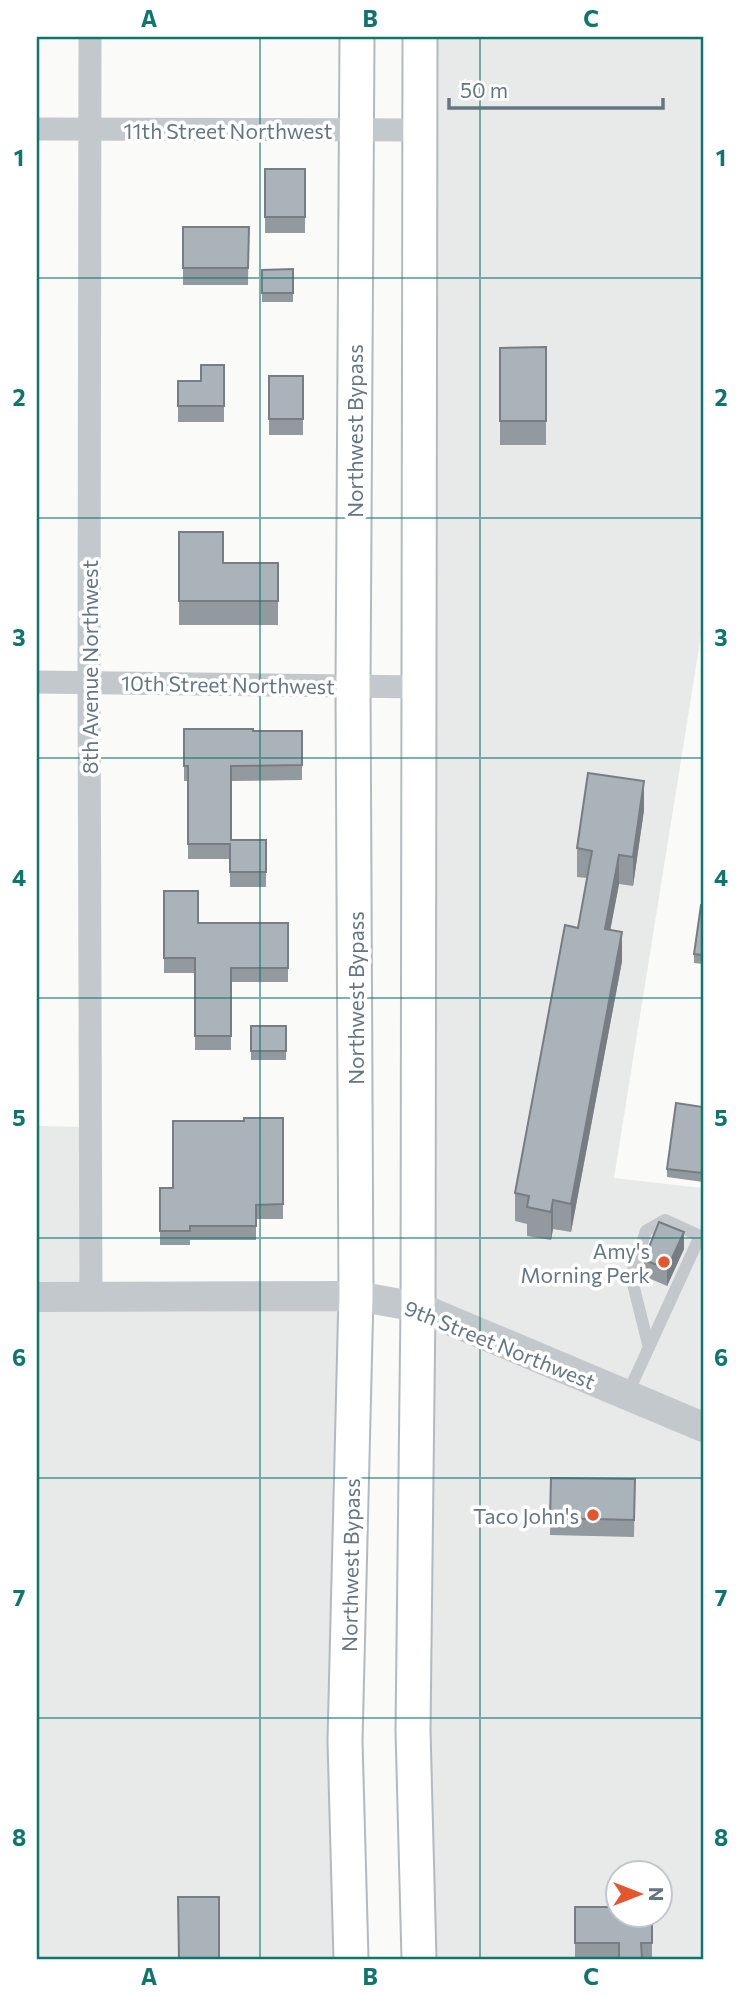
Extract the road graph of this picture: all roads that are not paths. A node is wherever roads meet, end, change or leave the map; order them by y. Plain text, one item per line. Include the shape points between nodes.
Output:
1 (90, 37) edge
2 (357, 37) edge
3 (420, 37) edge
4 (37, 129) edge
5 (89, 130) junction
6 (356, 130) junction
7 (420, 130) junction
8 (37, 682) edge
9 (89, 682) junction
10 (353, 686) junction
11 (420, 687) junction
12 (356, 1296) junction
13 (37, 1297) edge
14 (91, 1298) junction
15 (418, 1307) junction
16 (649, 1348) junction
17 (627, 1395) junction
18 (703, 1427) edge
19 (351, 1959) edge
20 (419, 1959) edge

1 - 5 street, 8th Avenue Northwest
2 - 6 main road, Northwest Bypass
3 - 7 main road
4 - 5 street, 11th Street Northwest
5 - 6 street, 11th Street Northwest
5 - 9 street, 8th Avenue Northwest
6 - 7 street, 11th Street Northwest
6 - 10 main road, Northwest Bypass
7 - 11 main road
8 - 9 street, 10th Street Northwest
9 - 10 street, 10th Street Northwest
9 - 14 street, 8th Avenue Northwest
10 - 11 street, 10th Street Northwest
10 - 12 main road, Northwest Bypass
11 - 15 main road
12 - 14 street, 9th Street Northwest
12 - 15 street, 9th Street Northwest
12 - 19 main road, Northwest Bypass via 345,1741
13 - 14 street, 9th Street Northwest
15 - 17 street, 9th Street Northwest
15 - 20 main road via 414,1730
16 - 16 lane via 700,1236 665,1220 646,1231 631,1276
16 - 17 lane
17 - 18 street, 9th Street Northwest

